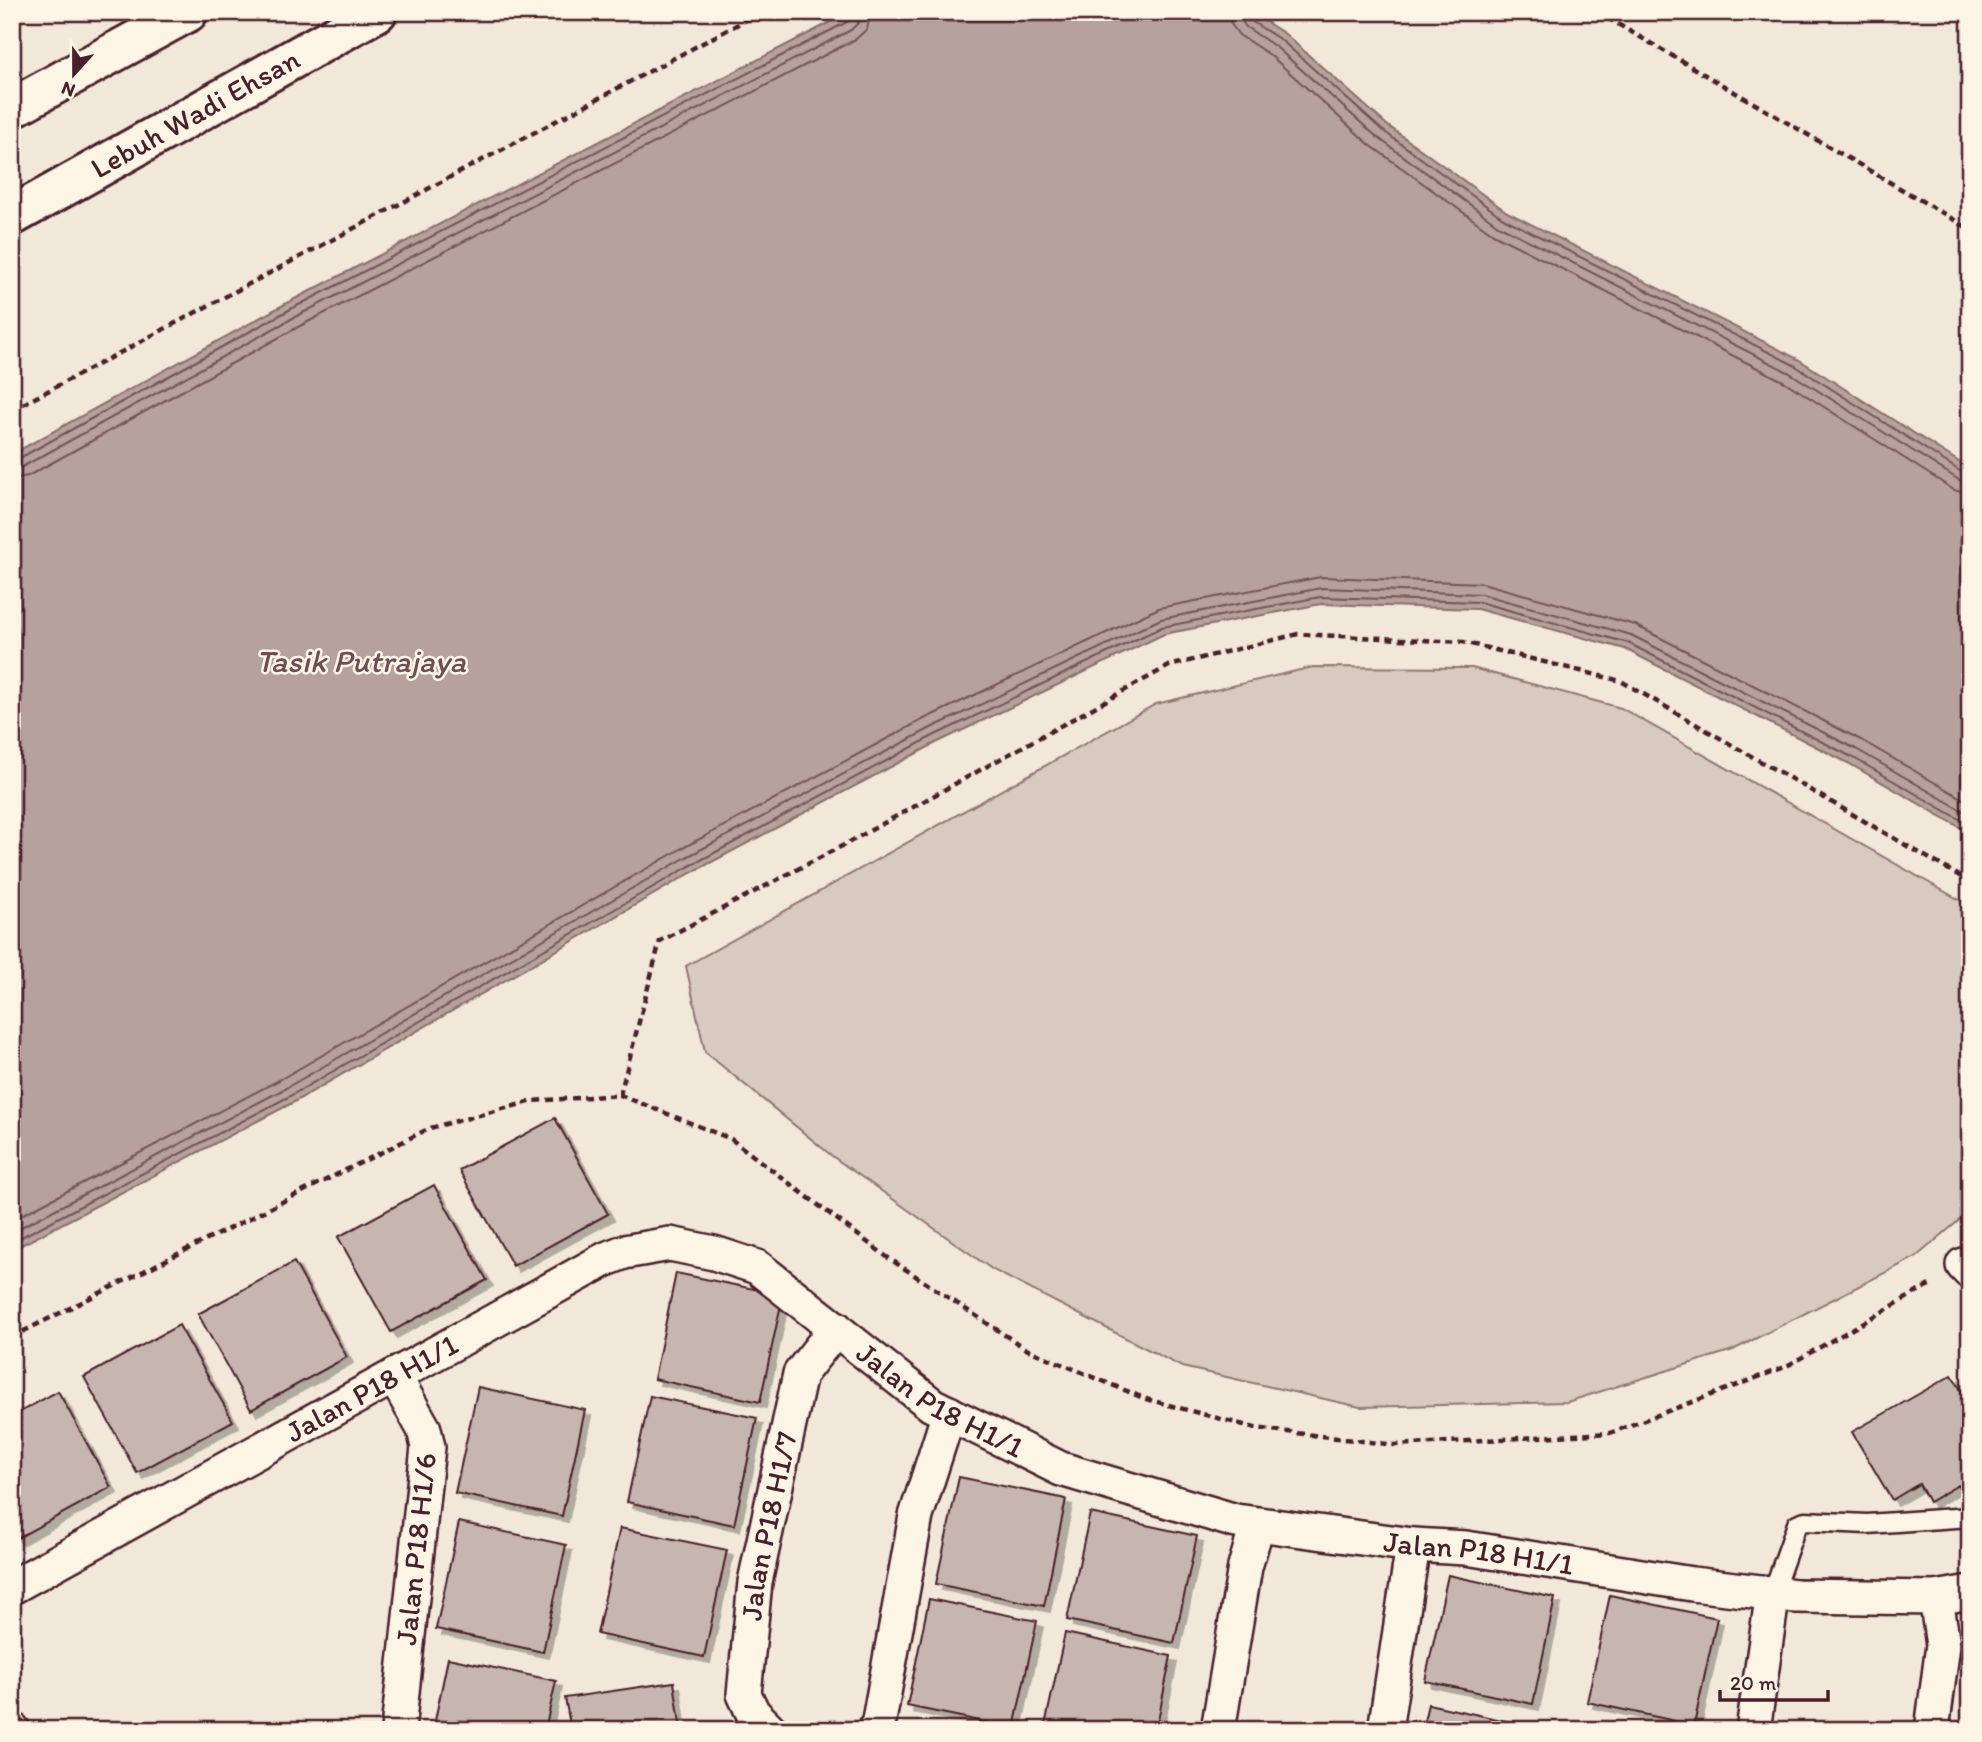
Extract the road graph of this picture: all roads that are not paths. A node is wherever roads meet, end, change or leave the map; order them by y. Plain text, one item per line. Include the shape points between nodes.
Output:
1 (188, 12) edge
2 (377, 12) edge
3 (138, 20) dead end
4 (20, 103) edge
5 (12, 216) edge
6 (836, 1328) junction
7 (394, 1376) junction
8 (949, 1413) junction
9 (1970, 1517) edge
10 (1257, 1526) junction
11 (1413, 1545) junction
12 (12, 1587) edge
13 (1773, 1592) junction
14 (1970, 1592) edge
15 (1936, 1598) junction
16 (398, 1730) edge
17 (770, 1730) edge
18 (874, 1730) edge
19 (1219, 1730) edge
20 (1385, 1730) edge
21 (1753, 1730) edge
22 (1932, 1730) edge

1 - 4 main road
2 - 5 main road, Lebuh Wadi Ehsan
3 - 4 lane
6 - 7 street, Jalan P18 H1/1 via 757,1267 670,1244 606,1259
6 - 8 street, Jalan P18 H1/1 via 932,1405
6 - 17 street, Jalan P18 H1/7 via 800,1374 755,1582 744,1694 753,1713
7 - 12 street, Jalan P18 H1/1
7 - 16 street, Jalan P18 H1/6 via 424,1429 428,1447
8 - 10 street, Jalan P18 H1/1 via 1061,1469
8 - 18 street via 916,1516
9 - 13 lane via 1797,1524
10 - 11 street, Jalan P18 H1/1
10 - 19 street via 1245,1567
11 - 13 street, Jalan P18 H1/1 via 1465,1548 1692,1584
11 - 20 street
13 - 15 street, Jalan P18 H1/1 via 1796,1597
13 - 21 street
14 - 15 street, Jalan P18 H1/1
15 - 22 street via 1943,1645

